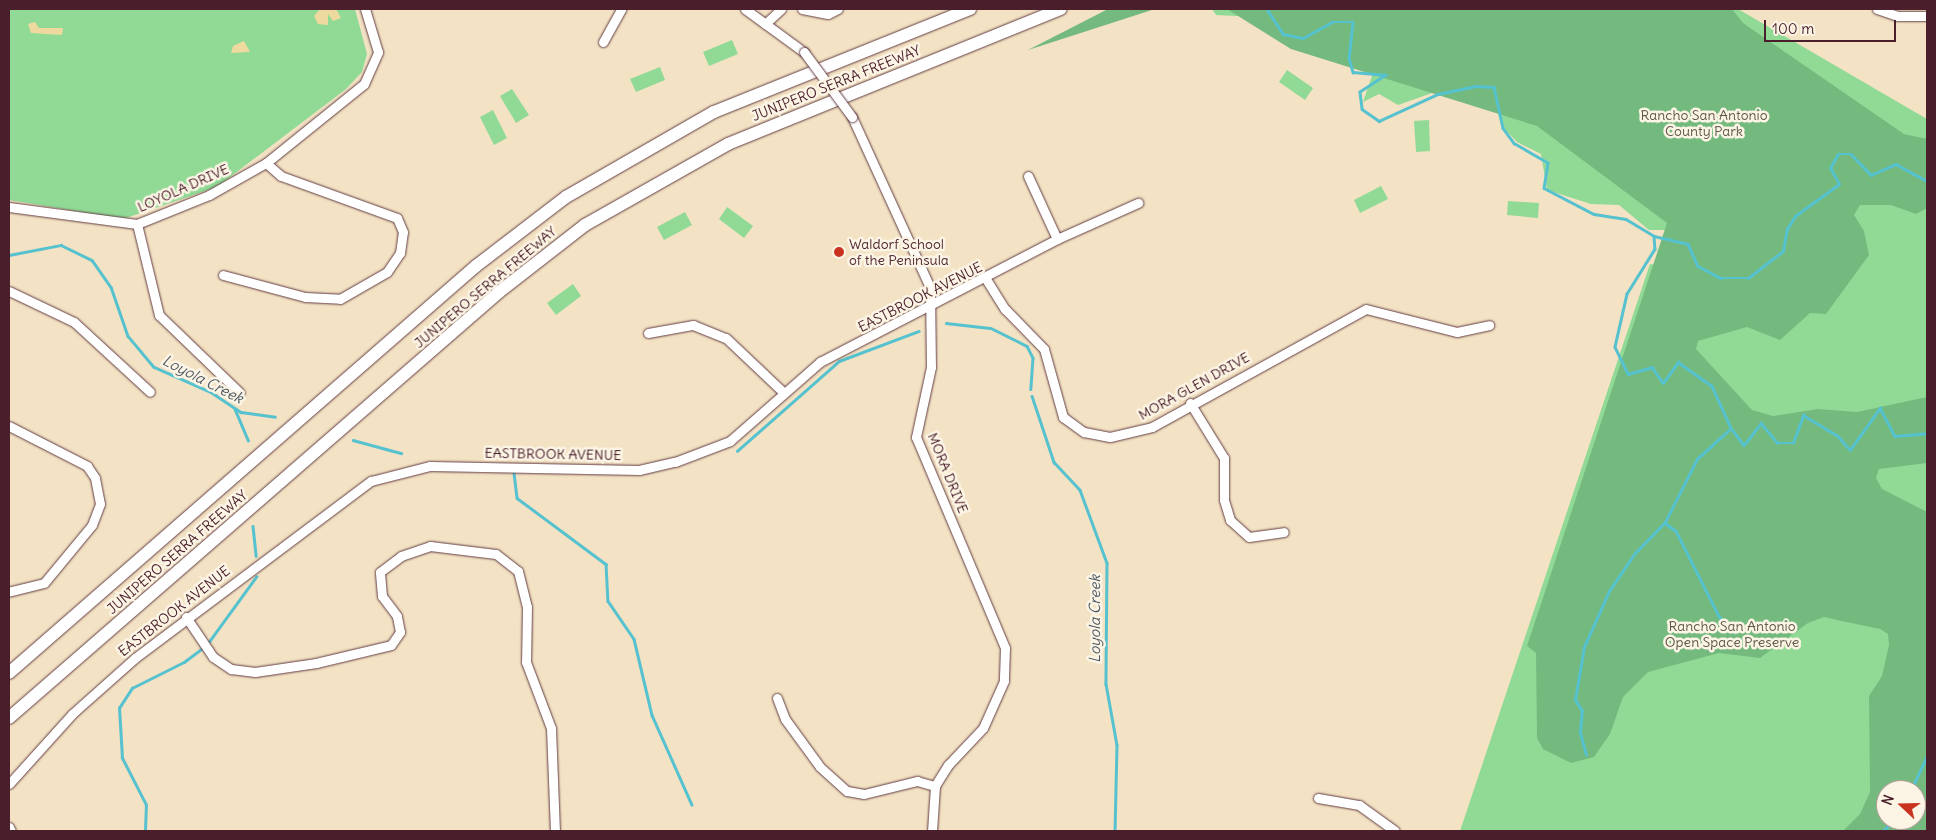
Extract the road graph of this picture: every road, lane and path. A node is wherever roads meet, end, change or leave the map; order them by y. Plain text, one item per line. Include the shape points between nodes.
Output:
1 (365, 9) edge
2 (621, 9) edge
3 (745, 9) edge
4 (781, 9) edge
5 (802, 9) edge
6 (838, 9) edge
7 (970, 9) edge
8 (1061, 9) edge
9 (1878, 9) edge
10 (1927, 16) edge
11 (765, 24) junction
12 (602, 42) dead end
13 (266, 163) junction
14 (1028, 176) dead end
15 (1138, 203) dead end
16 (9, 207) edge
17 (137, 224) junction
18 (1057, 239) junction
19 (224, 275) dead end
20 (986, 279) junction
21 (9, 291) edge
22 (932, 307) junction
23 (1489, 325) dead end
24 (648, 334) dead end
25 (150, 392) dead end
26 (240, 393) dead end
27 (784, 394) junction
28 (1190, 404) junction
29 (9, 426) edge
30 (1284, 532) dead end
31 (9, 592) edge
32 (186, 617) junction
33 (9, 673) edge
34 (777, 698) dead end
35 (9, 718) edge
36 (9, 784) edge
37 (935, 786) junction
38 (1318, 798) dead end
39 (9, 827) edge
40 (11, 831) edge
41 (555, 831) edge
42 (932, 831) edge
43 (1395, 831) edge

1 - 13 street, LOYOLA DRIVE via 378,48 372,75 334,111
2 - 12 street
3 - 11 street, MORA DRIVE
4 - 11 street
5 - 6 street via 828,14
7 - 33 highway, JUNIPERO SERRA FREEWAY via 714,112 566,197 468,272
8 - 35 highway, JUNIPERO SERRA FREEWAY via 728,144 585,225 499,292
9 - 10 street via 1897,16
11 - 22 street, MORA DRIVE, bridge via 804,52 839,93 914,244 930,287
13 - 17 street, LOYOLA DRIVE via 209,195
13 - 19 street via 282,176 397,218 403,232 400,253 387,272 340,300 306,297
14 - 18 street
15 - 18 street, EASTBROOK AVENUE
16 - 17 street
17 - 26 street, LOYOLA DRIVE via 159,315
18 - 20 street, EASTBROOK AVENUE
20 - 22 street, EASTBROOK AVENUE
20 - 28 street, MORA GLEN DRIVE via 1005,309 1044,350 1052,368 1058,405 1070,425 1119,437 1152,427
21 - 25 street via 74,322
22 - 27 street, EASTBROOK AVENUE via 820,362
22 - 37 street, MORA DRIVE via 931,367 916,438 1005,648 1004,681 983,728 948,764
23 - 28 street, MORA GLEN DRIVE via 1457,332 1366,309
24 - 27 street via 693,325 726,338
27 - 32 street, EASTBROOK AVENUE via 730,441 667,464 639,470 430,466 371,481
28 - 30 street via 1224,458 1224,500 1230,520 1249,537
29 - 31 street via 87,466 99,490 98,514 44,584
32 - 36 street, EASTBROOK AVENUE via 72,714
32 - 41 street via 213,656 231,669 255,672 316,663 391,645 400,632 397,616 382,596 380,572 402,556 430,546 496,554 518,570 527,607 526,662 551,728
34 - 37 street via 785,719 820,767 847,791 864,794 917,781
37 - 42 street, MORA DRIVE
38 - 43 street via 1359,805
39 - 40 street

